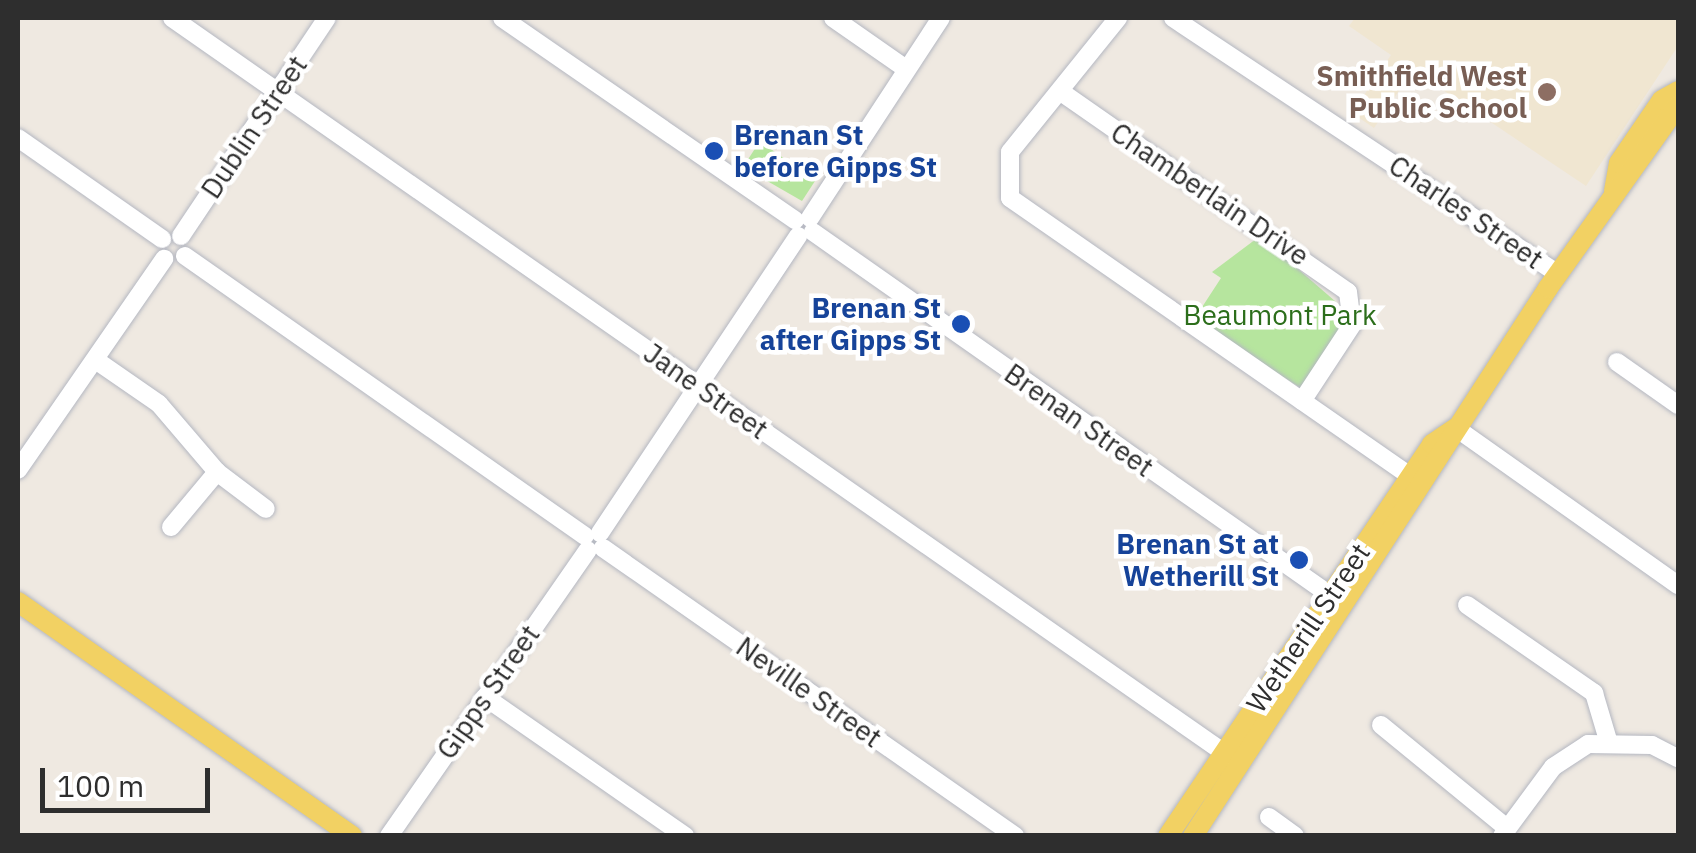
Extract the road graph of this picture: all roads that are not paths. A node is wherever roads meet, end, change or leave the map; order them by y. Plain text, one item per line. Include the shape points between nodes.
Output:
1 (172, 18) edge
2 (327, 18) edge
3 (502, 18) edge
4 (833, 18) edge
5 (941, 18) edge
6 (1118, 18) edge
7 (1173, 18) edge
8 (906, 69) junction
9 (1678, 91) edge
10 (278, 92) junction
11 (1064, 94) junction
12 (1678, 106) edge
13 (18, 138) edge
14 (1614, 192) junction
15 (804, 226) junction
16 (181, 236) junction
17 (162, 239) junction
18 (185, 256) junction
19 (164, 259) junction
20 (1558, 274) junction
21 (96, 361) junction
22 (1617, 362) dead end
23 (698, 386) junction
24 (1302, 401) junction
25 (1678, 405) edge
26 (1456, 428) junction
27 (18, 436) edge
28 (34, 447) junction
29 (18, 470) edge
30 (217, 472) junction
31 (1410, 476) junction
32 (266, 509) dead end
33 (171, 526) dead end
34 (594, 541) junction
35 (1678, 582) edge
36 (1339, 601) junction
37 (18, 602) edge
38 (1467, 604) dead end
39 (485, 696) junction
40 (1381, 725) dead end
41 (1608, 740) junction
42 (1678, 758) edge
43 (1233, 759) junction
44 (1269, 817) dead end
45 (1504, 832) edge
46 (352, 836) edge
47 (390, 836) edge
48 (685, 836) edge
49 (1015, 836) edge
50 (1168, 836) edge
51 (1193, 836) edge
52 (1295, 836) edge

1 - 10 street, Jane Street
2 - 10 street, Dublin Street
3 - 15 street, Brenan Street
4 - 8 street
5 - 8 street, Gipps Street
6 - 11 street
7 - 20 street, Charles Street
8 - 15 street, Gipps Street
9 - 14 main road, Wetherill Street via 1662,100 1619,162
10 - 16 street, Dublin Street
10 - 23 street, Jane Street
11 - 24 street, Chamberlain Drive via 1348,292 1352,325
11 - 24 street via 1010,152 1010,198
12 - 14 main road, Wetherill Street via 1636,175
13 - 17 street
14 - 20 main road, Wetherill Street
15 - 23 street, Gipps Street
15 - 36 street, Brenan Street
16 - 17 street
16 - 18 street
17 - 19 street
18 - 19 street
18 - 34 street, Neville Street
19 - 21 street
20 - 26 main road, Wetherill Street
21 - 28 street
21 - 30 street via 159,404
22 - 25 street
23 - 34 street, Gipps Street
23 - 43 street, Jane Street
24 - 31 street
26 - 31 main road, Wetherill Street
26 - 35 street
26 - 36 main road, Wetherill Street
27 - 28 street
28 - 29 street
30 - 32 street
30 - 33 street
31 - 36 main road, Wetherill Street
34 - 39 street, Gipps Street
34 - 49 street, Neville Street
36 - 43 main road, Wetherill Street
37 - 46 main road
38 - 41 street via 1594,693
39 - 47 street, Gipps Street
39 - 48 street
40 - 45 street
41 - 42 street
41 - 45 street via 1553,767
43 - 50 main road, Wetherill Street
43 - 51 main road, Wetherill Street
44 - 52 street

